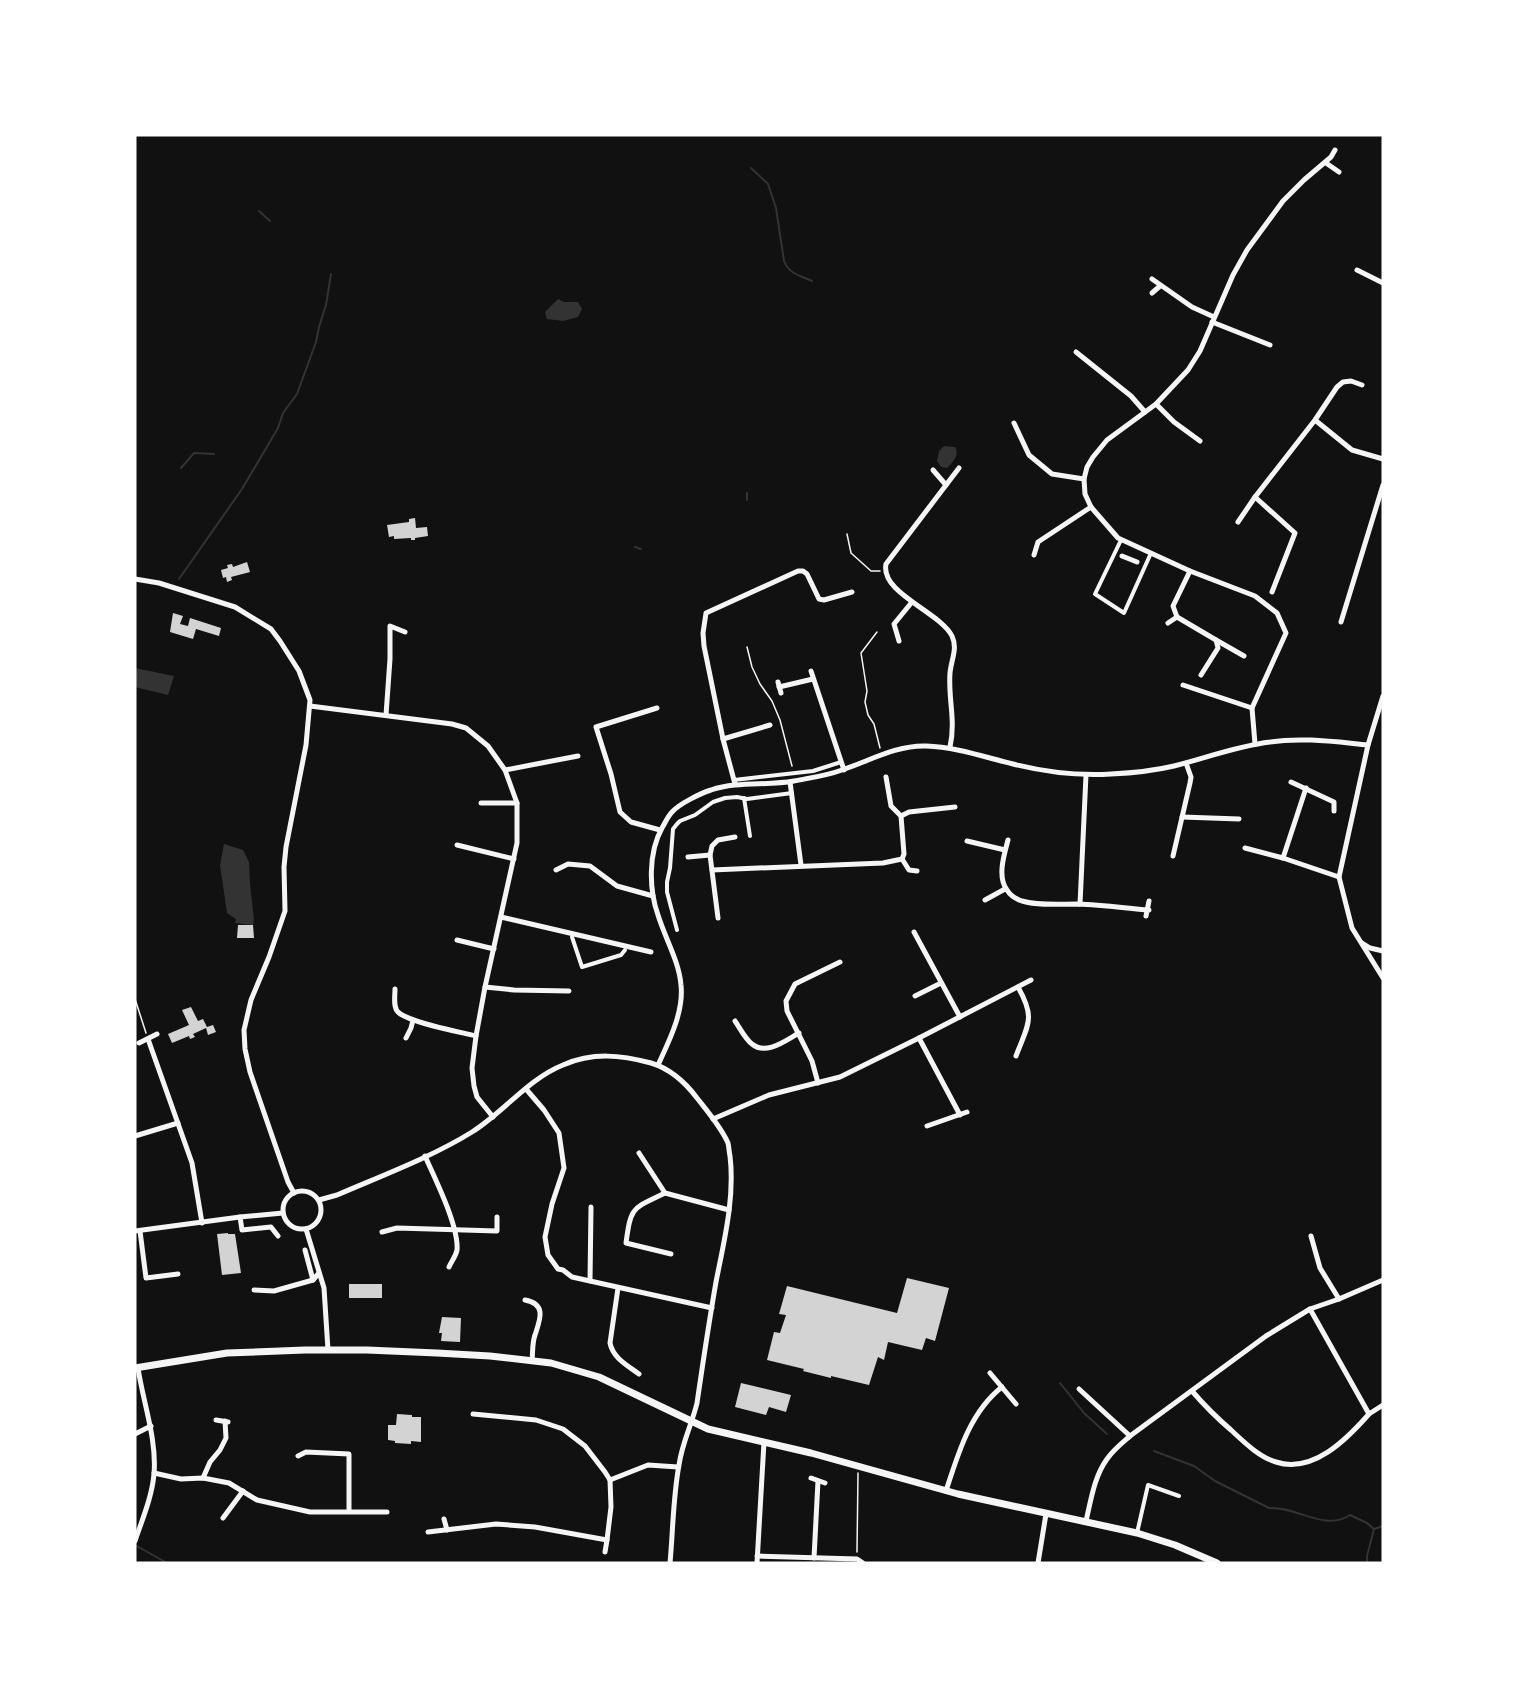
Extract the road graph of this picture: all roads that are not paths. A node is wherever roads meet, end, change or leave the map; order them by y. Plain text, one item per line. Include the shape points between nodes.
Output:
1 (1335, 150) dead end
2 (1326, 163) junction
3 (1339, 172) dead end
4 (1357, 270) dead end
5 (1152, 279) dead end
6 (1383, 283) edge
7 (1160, 286) junction
8 (1152, 293) dead end
9 (1213, 320) junction
10 (1270, 345) dead end
11 (1076, 352) dead end
12 (1362, 386) dead end
13 (1156, 404) junction
14 (1145, 411) junction
15 (1315, 420) junction
16 (1014, 423) dead end
17 (1200, 441) dead end
18 (1383, 459) edge
19 (959, 468) dead end
20 (933, 470) dead end
21 (1084, 479) junction
22 (946, 485) junction
23 (1383, 485) edge
24 (1255, 497) junction
25 (1091, 507) junction
26 (1238, 522) dead end
27 (1121, 540) junction
28 (1135, 546) junction
29 (1151, 553) junction
30 (1034, 555) dead end
31 (1122, 556) dead end
32 (1129, 559) junction
33 (1137, 562) dead end
34 (1190, 571) junction
35 (135, 579) edge
36 (852, 592) dead end
37 (1272, 592) dead end
38 (912, 602) junction
39 (1177, 617) junction
40 (1341, 622) dead end
41 (1168, 623) dead end
42 (405, 632) dead end
43 (1216, 640) junction
44 (899, 641) dead end
45 (1244, 656) dead end
46 (811, 671) dead end
47 (1201, 675) dead end
48 (813, 679) junction
49 (1183, 685) dead end
50 (780, 687) dead end
51 (1383, 696) edge
52 (310, 706) junction
53 (657, 708) dead end
54 (1252, 708) junction
55 (386, 715) junction
56 (770, 725) dead end
57 (723, 739) junction
58 (1255, 744) junction
59 (1368, 745) junction
60 (950, 747) junction
61 (578, 756) dead end
62 (842, 762) junction
63 (1186, 763) junction
64 (506, 770) junction
65 (844, 770) junction
66 (1086, 775) junction
67 (886, 777) dead end
68 (734, 782) junction
69 (790, 782) junction
70 (1290, 782) dead end
71 (1305, 788) junction
72 (792, 793) junction
73 (744, 798) junction
74 (481, 802) dead end
75 (517, 803) junction
76 (955, 807) dead end
77 (1334, 811) dead end
78 (901, 816) junction
79 (1182, 817) junction
80 (1239, 819) dead end
81 (660, 830) junction
82 (750, 836) dead end
83 (735, 837) dead end
84 (1008, 840) dead end
85 (967, 841) dead end
86 (457, 845) dead end
87 (1245, 848) dead end
88 (1005, 850) junction
89 (710, 855) junction
90 (1173, 856) dead end
91 (688, 857) dead end
92 (1283, 858) junction
93 (902, 859) junction
94 (514, 860) junction
95 (801, 866) junction
96 (556, 870) dead end
97 (712, 870) junction
98 (917, 871) dead end
99 (1339, 877) junction
100 (1005, 889) junction
101 (653, 896) junction
102 (984, 900) dead end
103 (1149, 901) dead end
104 (1080, 904) junction
105 (501, 917) junction
106 (718, 918) dead end
107 (677, 930) dead end
108 (914, 932) dead end
109 (572, 938) dead end
110 (457, 940) dead end
111 (1360, 942) junction
112 (494, 949) junction
113 (626, 950) dead end
114 (1383, 951) edge
115 (651, 952) dead end
116 (840, 962) dead end
117 (1383, 978) edge
118 (1031, 980) dead end
119 (941, 983) junction
120 (485, 987) junction
121 (1018, 987) junction
122 (396, 989) dead end
123 (569, 991) dead end
124 (915, 996) dead end
125 (960, 1017) junction
126 (412, 1020) junction
127 (735, 1021) dead end
128 (799, 1033) junction
129 (157, 1034) dead end
130 (476, 1036) junction
131 (406, 1038) dead end
132 (919, 1038) junction
133 (148, 1039) junction
134 (139, 1043) dead end
135 (1016, 1056) dead end
136 (658, 1065) junction
137 (818, 1083) junction
138 (526, 1089) junction
139 (967, 1112) dead end
140 (960, 1115) junction
141 (493, 1117) junction
142 (713, 1119) junction
143 (178, 1123) junction
144 (927, 1126) dead end
145 (135, 1136) edge
146 (639, 1153) dead end
147 (425, 1156) junction
148 (294, 1193) junction
149 (665, 1193) junction
150 (319, 1200) junction
151 (591, 1207) dead end
152 (729, 1210) junction
153 (283, 1213) junction
154 (240, 1217) junction
155 (497, 1217) dead end
156 (202, 1223) junction
157 (306, 1229) junction
158 (138, 1231) edge
159 (454, 1231) junction
160 (382, 1232) dead end
161 (278, 1236) dead end
162 (1311, 1236) dead end
163 (135, 1250) edge
164 (143, 1250) junction
165 (305, 1250) dead end
166 (671, 1254) dead end
167 (449, 1268) dead end
168 (319, 1273) junction
169 (178, 1274) dead end
170 (1383, 1280) edge
171 (313, 1281) junction
172 (590, 1281) junction
173 (618, 1288) junction
174 (254, 1290) dead end
175 (1339, 1299) junction
176 (525, 1300) dead end
177 (712, 1308) junction
178 (1310, 1309) junction
179 (328, 1350) junction
180 (532, 1360) junction
181 (136, 1368) edge
182 (990, 1373) dead end
183 (639, 1374) dead end
184 (1002, 1387) junction
185 (1079, 1389) dead end
186 (1192, 1391) junction
187 (1016, 1404) dead end
188 (1383, 1405) edge
189 (473, 1414) dead end
190 (1369, 1414) junction
191 (216, 1420) dead end
192 (692, 1422) junction
193 (151, 1426) junction
194 (135, 1434) edge
195 (1130, 1436) junction
196 (764, 1442) junction
197 (298, 1456) dead end
198 (678, 1467) junction
199 (154, 1473) junction
200 (203, 1478) junction
201 (811, 1478) dead end
202 (610, 1480) junction
203 (818, 1481) junction
204 (825, 1483) dead end
205 (243, 1491) junction
206 (946, 1491) junction
207 (1179, 1496) dead end
208 (350, 1511) junction
209 (387, 1512) dead end
210 (1046, 1514) junction
211 (223, 1518) dead end
212 (444, 1519) dead end
213 (1086, 1521) junction
214 (447, 1530) junction
215 (428, 1532) dead end
216 (1137, 1533) junction
217 (135, 1540) edge
218 (607, 1540) junction
219 (604, 1552) dead end
220 (814, 1558) junction
221 (757, 1560) edge
222 (670, 1563) edge
223 (863, 1563) edge
224 (1038, 1563) edge
225 (1217, 1563) edge

1 - 2 street
2 - 3 street
2 - 9 street via 1304,180 1263,226
4 - 6 street
5 - 7 street
7 - 8 street
7 - 9 street
9 - 10 street
9 - 13 street via 1188,370
11 - 14 street
12 - 15 street via 1343,382
13 - 14 street
13 - 17 street
14 - 21 street via 1107,440 1087,467
15 - 18 street via 1352,450
15 - 24 street
16 - 21 street via 1029,455 1052,474
19 - 22 street
20 - 22 street
21 - 25 street
22 - 38 street via 886,564 884,571 889,581
23 - 40 street
24 - 26 street
24 - 37 street via 1295,533
25 - 27 street
25 - 30 street via 1038,542
27 - 28 street
27 - 29 street via 1095,594 1124,613
28 - 29 street
28 - 32 street
29 - 34 street
31 - 32 street
32 - 33 street
34 - 39 street via 1173,606
34 - 54 street via 1255,596 1276,614 1286,633
35 - 52 street via 235,607 271,629 299,671
36 - 57 street via 819,599 807,574 798,571 706,613 704,646
38 - 44 street via 894,624
38 - 60 street via 939,621 955,644 950,673
39 - 41 street
39 - 43 street
42 - 55 street via 390,626
43 - 45 street
43 - 47 street via 1218,648
46 - 48 street
48 - 50 street
48 - 62 street
49 - 54 street
51 - 59 street
52 - 55 street
52 - 148 street via 286,847 285,911 251,1000 244,1030 250,1072
53 - 81 street via 596,727 620,812 631,822
54 - 58 street
55 - 64 street via 466,728 488,746
56 - 57 street
57 - 68 street
58 - 59 street via 1320,740
58 - 63 street
59 - 99 street
60 - 65 street via 904,748
60 - 66 street via 1028,768
61 - 64 street
62 - 65 street
62 - 68 street via 813,771
63 - 66 street
63 - 79 street via 1191,777
64 - 75 street
65 - 69 street
66 - 104 street
67 - 78 street via 891,806
68 - 69 street
68 - 81 street via 709,790 673,810
69 - 72 street
70 - 71 street
71 - 77 street via 1334,802
71 - 92 street
72 - 73 street
72 - 95 street
73 - 82 street
73 - 107 street via 713,802 680,821 674,830 667,892
74 - 75 street
75 - 94 street
76 - 78 street
78 - 93 street
79 - 80 street
79 - 90 street
81 - 101 street via 652,866
83 - 89 street via 718,840
84 - 88 street
85 - 88 street
86 - 94 street
87 - 92 street
88 - 100 street
89 - 91 street
89 - 97 street
92 - 99 street
93 - 95 street
93 - 98 street via 909,870
94 - 105 street
95 - 97 street
96 - 101 street via 568,864 590,866 617,886
97 - 106 street
99 - 111 street via 1350,922
100 - 102 street
100 - 104 street via 1019,900 1029,902
101 - 136 street via 681,986 678,1014
103 - 104 street via 1147,913
105 - 112 street
105 - 115 street
108 - 119 street
109 - 113 street via 582,967
110 - 112 street
111 - 114 street
111 - 117 street
112 - 120 street
116 - 128 street via 795,984 790,991 787,1011
118 - 121 street
119 - 124 street
119 - 125 street
120 - 123 street
120 - 130 street
121 - 125 street
121 - 135 street via 1026,1002 1029,1023
122 - 126 street via 396,1009
125 - 132 street
126 - 130 street
126 - 131 street
127 - 128 street via 752,1045 762,1049 772,1048
128 - 137 street
129 - 133 street
130 - 141 street via 474,1086 481,1104
132 - 137 street via 840,1077
132 - 140 street
133 - 134 street
133 - 143 street
136 - 138 street via 614,1055 588,1057 552,1069
136 - 142 street via 686,1083
137 - 142 street via 769,1095
138 - 141 street
138 - 172 street via 559,1133 564,1168 545,1237 548,1255 558,1269
139 - 140 street
140 - 144 street
141 - 147 street
142 - 152 street via 728,1144 732,1174
143 - 145 street
143 - 156 street via 192,1163
146 - 149 street
147 - 150 street
147 - 159 street
148 - 150 street via 310,1193
148 - 153 street via 285,1202
149 - 152 street
149 - 166 street via 631,1214 626,1243
150 - 157 street via 319,1220
151 - 172 street
152 - 177 street
153 - 154 street
153 - 157 street via 294,1228
154 - 156 street
154 - 161 street via 240,1231 271,1227
155 - 159 street via 497,1231
156 - 158 street
157 - 168 street
158 - 164 street
159 - 160 street via 397,1228
159 - 167 street via 457,1251
162 - 175 street via 1320,1268
163 - 164 street
164 - 169 street via 146,1278
165 - 171 street
168 - 171 street
168 - 179 street via 324,1288
170 - 175 street
171 - 174 street via 274,1291
172 - 173 street
173 - 177 street
173 - 183 street via 612,1352
175 - 178 street
176 - 180 street via 537,1304 540,1312
177 - 192 street
178 - 186 street
178 - 190 street
179 - 180 main road
179 - 181 main road via 227,1353
180 - 192 main road via 599,1377
181 - 193 street
182 - 184 street
184 - 187 street
184 - 206 street via 986,1402 971,1426
185 - 195 street
186 - 190 street via 1244,1442 1275,1462 1287,1464 1310,1461 1326,1453
186 - 195 street
188 - 190 street
189 - 202 street via 536,1420 563,1429 585,1446
191 - 200 street via 227,1422 226,1438
192 - 196 main road
192 - 198 street
193 - 194 street
193 - 199 street
195 - 213 street via 1099,1472
196 - 206 main road
196 - 221 street
197 - 208 street via 306,1452 352,1453
198 - 202 street via 648,1465
198 - 222 street
199 - 200 street via 181,1479
199 - 217 street
200 - 205 street via 229,1483
201 - 203 street
202 - 218 street
203 - 204 street
203 - 220 street
205 - 208 street via 256,1500 310,1512
205 - 211 street
206 - 210 main road
207 - 216 street via 1148,1485
208 - 209 street
210 - 213 main road
210 - 224 street
212 - 214 street
213 - 216 main road
214 - 215 street
214 - 218 street via 496,1524
216 - 225 main road
218 - 219 street
220 - 221 street
220 - 223 street via 856,1559

